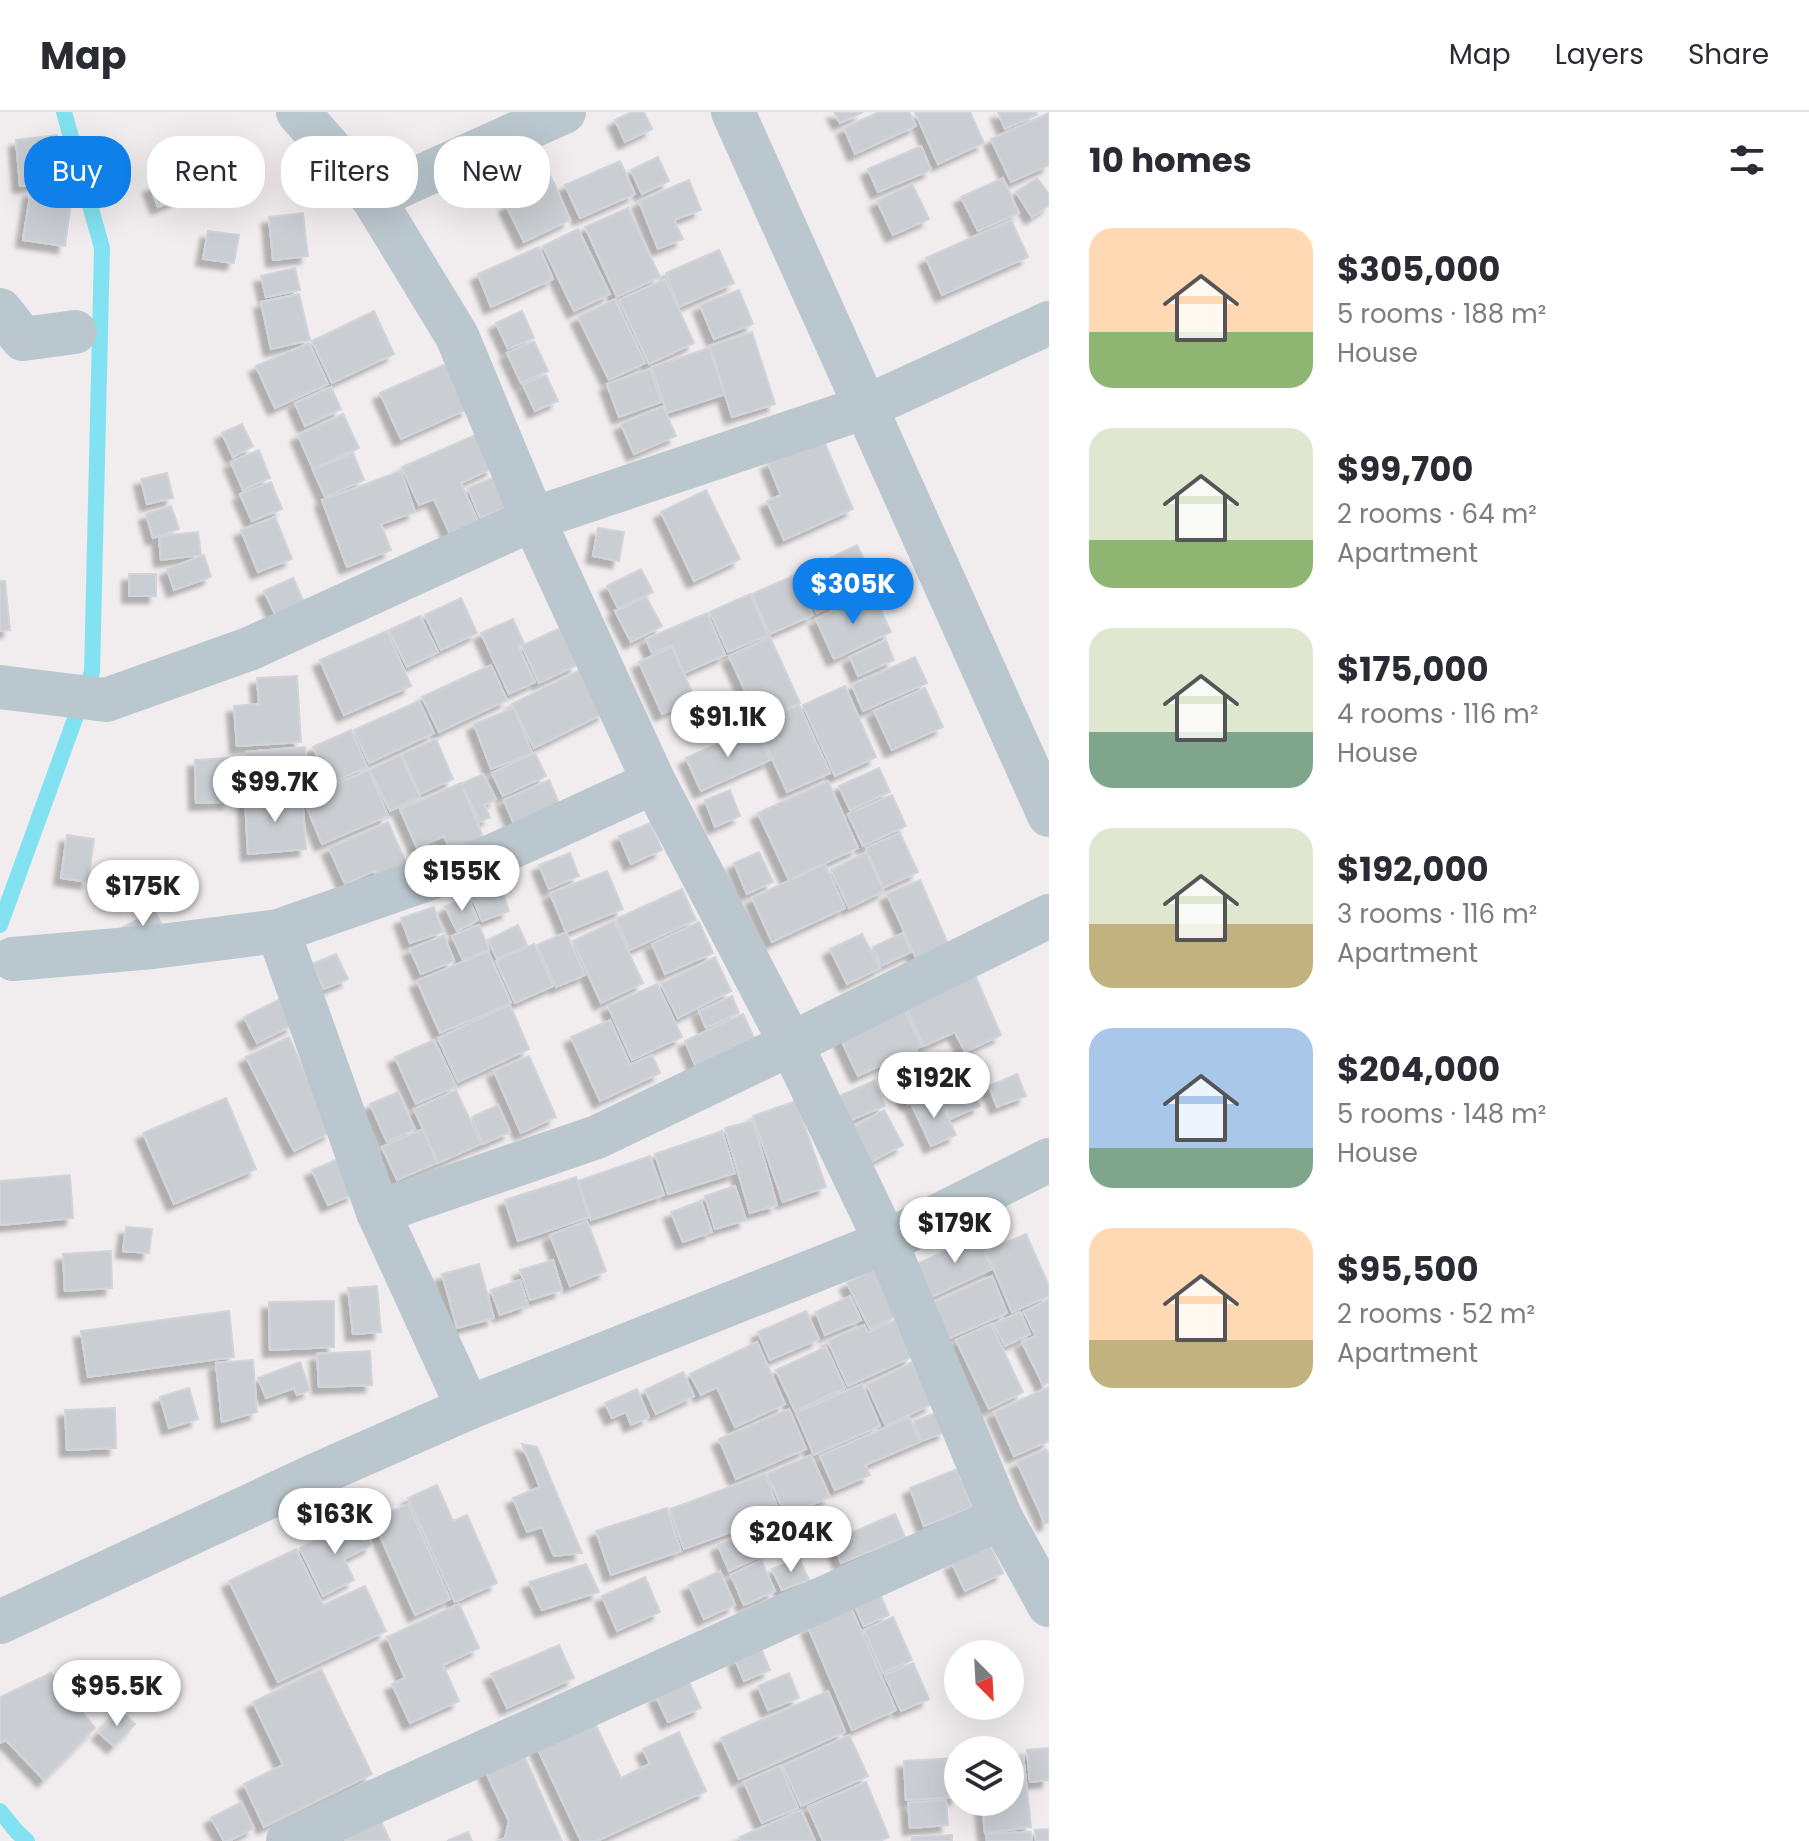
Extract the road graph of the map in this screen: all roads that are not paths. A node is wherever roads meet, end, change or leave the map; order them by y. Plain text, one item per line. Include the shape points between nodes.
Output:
1 (298, 112) edge
2 (564, 112) edge
3 (733, 112) edge
4 (319, 136) edge
5 (418, 178) edge
6 (379, 208) edge
7 (0, 310) edge
8 (1049, 323) edge
9 (75, 332) dead end
10 (866, 407) junction
11 (533, 519) junction
12 (0, 687) edge
13 (654, 782) junction
14 (1049, 815) edge
15 (1049, 916) edge
16 (278, 931) junction
17 (13, 959) dead end
18 (791, 1044) junction
19 (1049, 1160) edge
20 (378, 1212) junction
21 (886, 1242) junction
22 (468, 1408) junction
23 (1001, 1518) junction
24 (1049, 1605) edge
25 (0, 1622) edge
26 (288, 1841) edge

1 - 4 street
2 - 5 street
3 - 10 street
6 - 11 street via 457,336
7 - 9 street via 23,339
8 - 10 street
10 - 11 street
10 - 14 street
11 - 12 street via 249,649 106,700
11 - 13 street
13 - 16 street via 488,858
13 - 18 street
15 - 18 street
16 - 17 street
16 - 20 street
18 - 20 street via 597,1137
18 - 21 street
19 - 21 street
20 - 22 street
21 - 22 street
21 - 23 street
22 - 25 street
23 - 24 street
23 - 26 street

